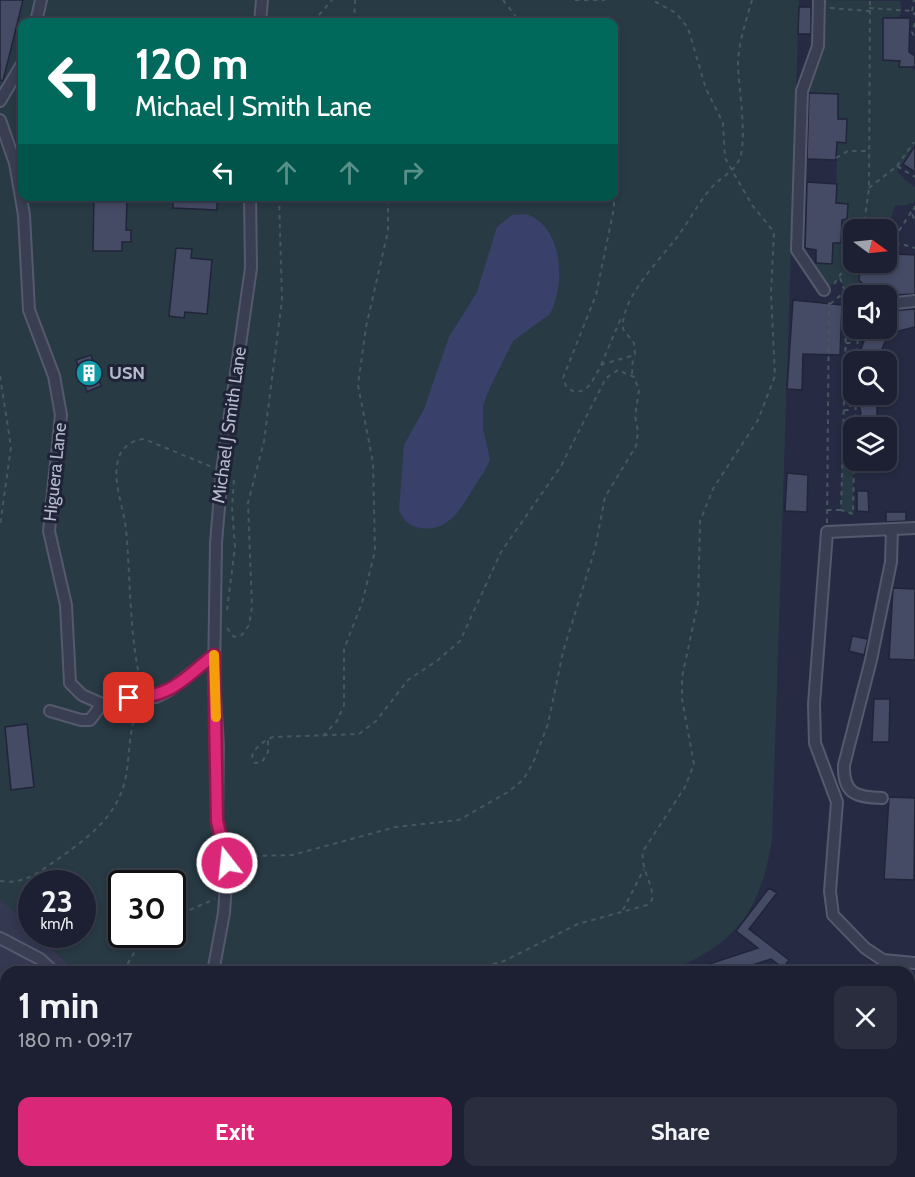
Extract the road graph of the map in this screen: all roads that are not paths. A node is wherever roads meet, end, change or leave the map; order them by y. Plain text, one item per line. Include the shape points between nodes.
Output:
1 (41, 0) edge
2 (262, 0) edge
3 (819, 4) edge
4 (37, 18) edge
5 (260, 18) edge
6 (18, 71) edge
7 (0, 101) edge
8 (0, 120) edge
9 (18, 181) edge
10 (22, 201) edge
11 (250, 201) edge
12 (824, 290) road end
13 (915, 301) edge
14 (897, 303) edge
15 (915, 528) edge
16 (892, 529) junction
17 (214, 655) junction
18 (102, 704) junction
19 (50, 711) dead end
20 (882, 798) dead end
21 (0, 938) edge
22 (915, 963) edge
23 (48, 966) edge
24 (214, 966) edge

1 - 4 street
2 - 5 street
3 - 12 street via 818,46 802,92 797,250
6 - 7 street
8 - 9 street, Higuera Lane
10 - 18 street, Higuera Lane via 30,310 54,376 61,415 49,531 66,605 70,683 82,695
11 - 17 street, Michael J Smith Lane via 251,268 222,471 216,543
13 - 14 street
15 - 16 street
16 - 20 street via 891,562 844,765 850,790 864,797
16 - 22 street via 826,532 814,704 815,743 837,802 830,891 833,915 865,948 883,960
17 - 18 street via 156,697 115,699
17 - 24 street, Michael J Smith Lane via 217,821 227,871
18 - 19 street via 90,720
21 - 23 street

